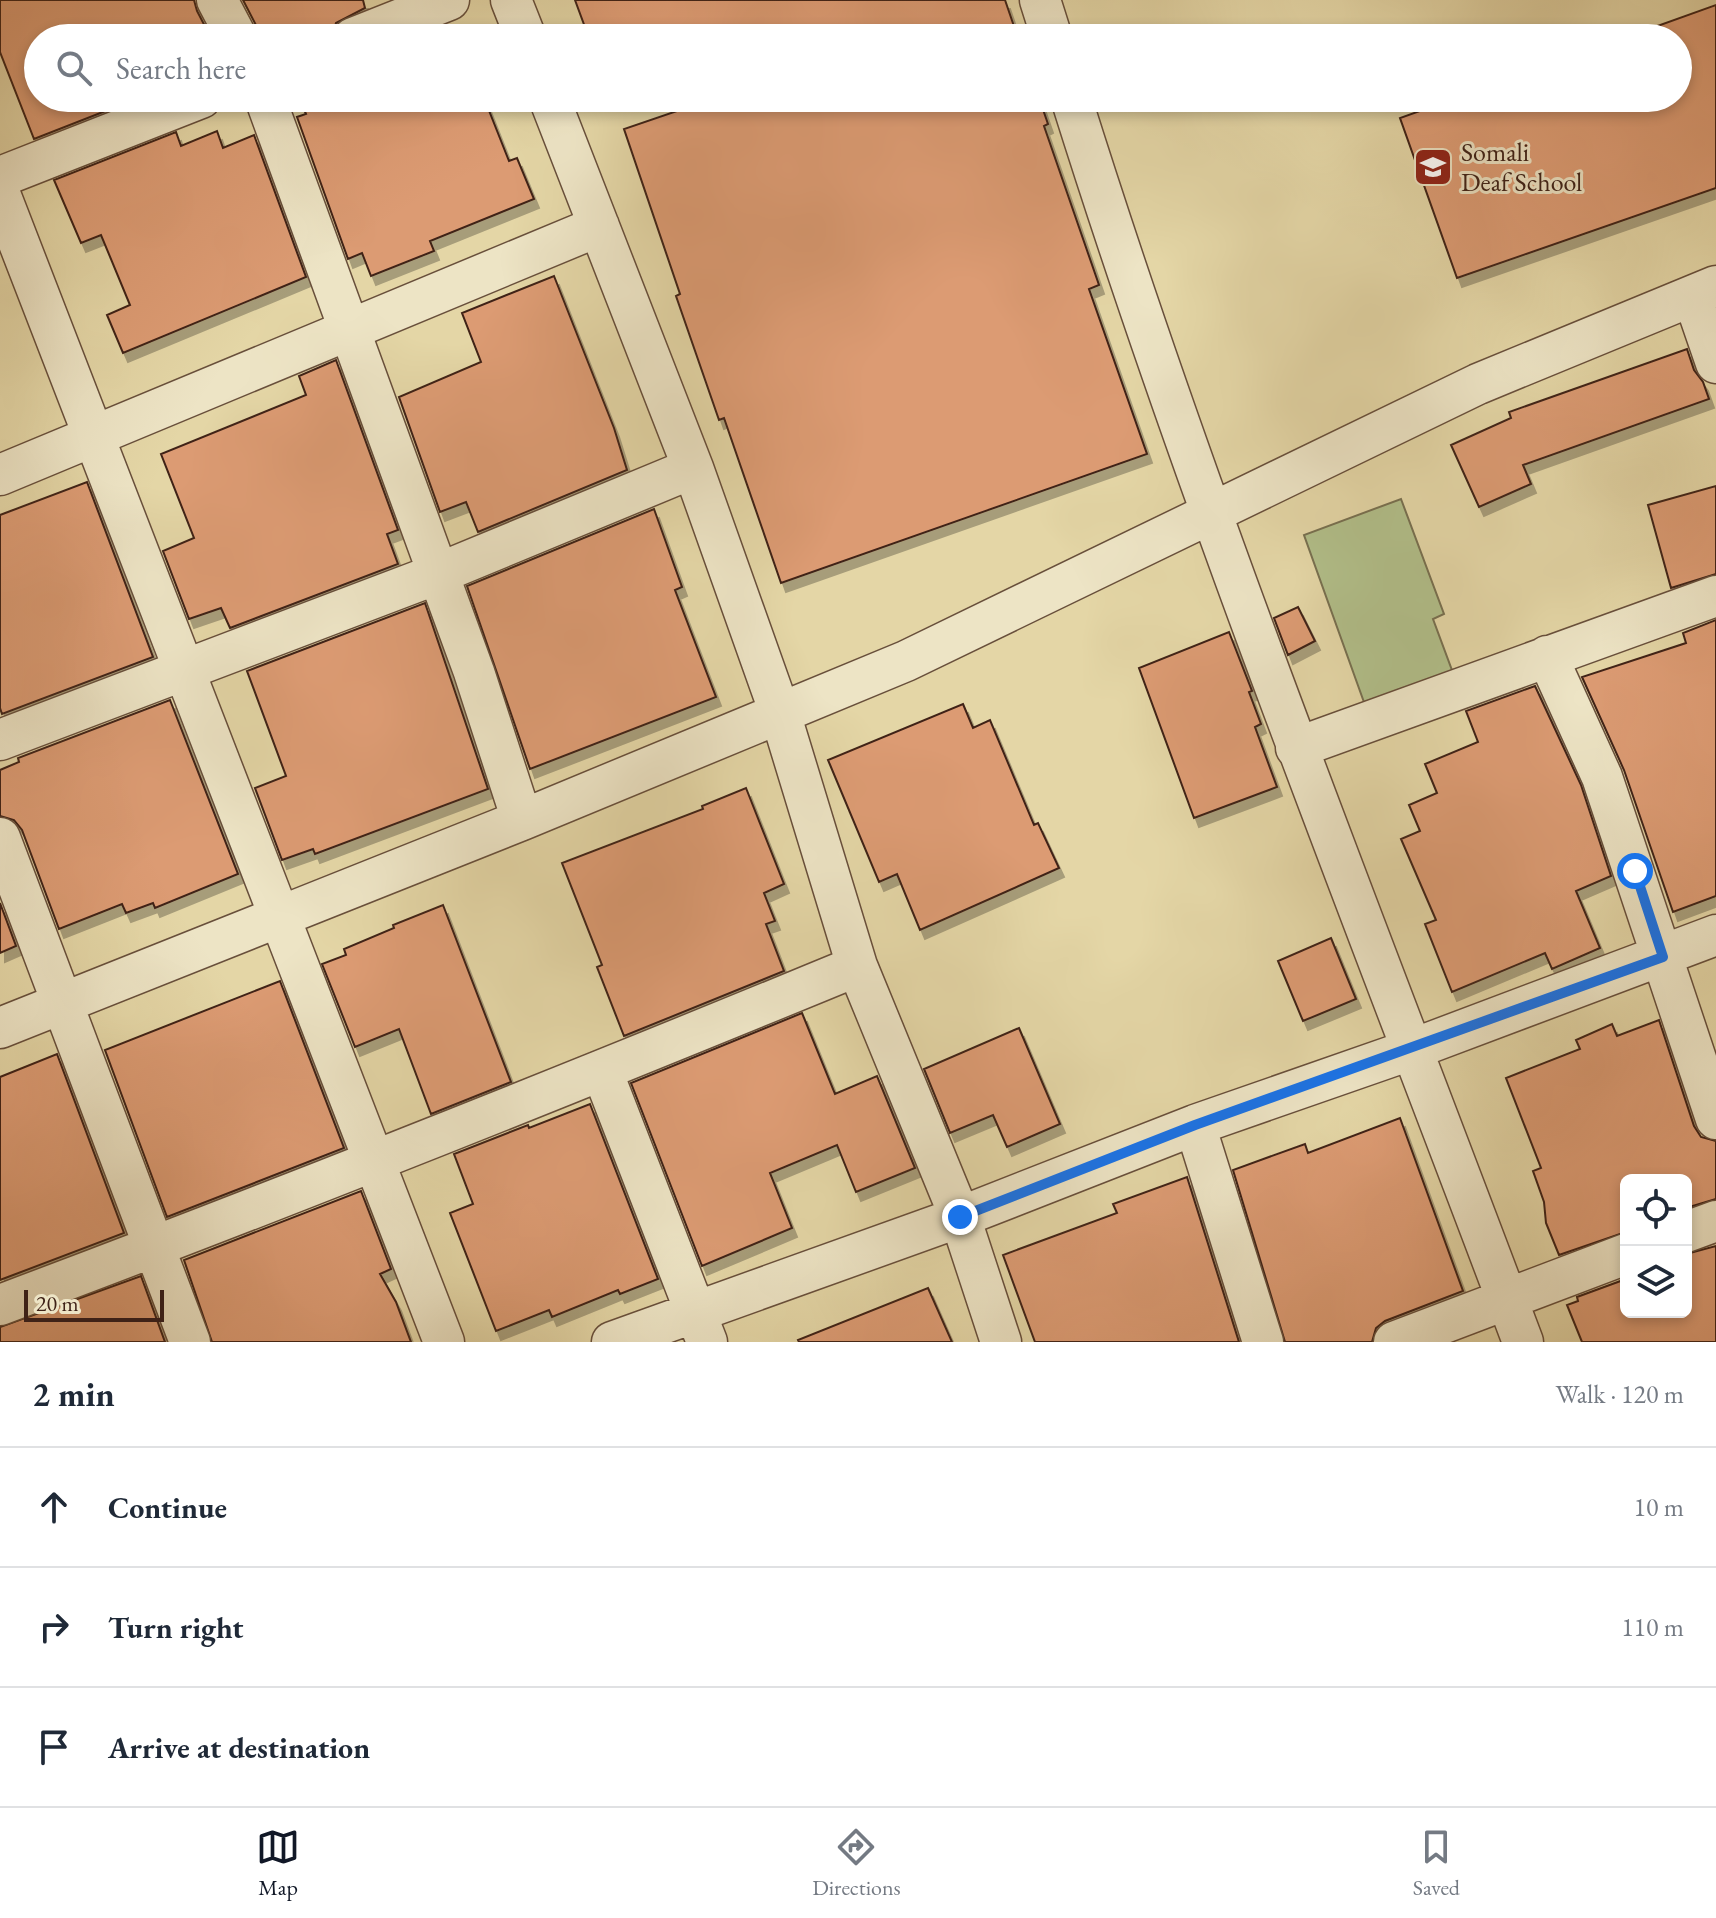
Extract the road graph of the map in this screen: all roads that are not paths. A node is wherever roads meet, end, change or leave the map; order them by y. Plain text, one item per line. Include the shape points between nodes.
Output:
1 (217, 0) edge
2 (449, 0) edge
3 (511, 0) edge
4 (1040, 0) edge
5 (230, 24) edge
6 (388, 24) edge
7 (520, 24) edge
8 (1048, 24) edge
9 (165, 112) edge
10 (270, 112) edge
11 (554, 112) edge
12 (1075, 112) edge
13 (0, 177) edge
14 (0, 194) edge
15 (599, 226) junction
16 (1704, 291) edge
17 (350, 328) junction
18 (1716, 363) edge
19 (93, 435) junction
20 (693, 468) junction
21 (0, 475) edge
22 (1211, 511) junction
23 (437, 574) junction
24 (1716, 596) edge
25 (1547, 656) junction
26 (184, 669) junction
27 (780, 713) junction
28 (0, 740) edge
29 (1296, 748) junction
30 (522, 820) junction
31 (0, 838) edge
32 (280, 916) junction
33 (1716, 935) edge
34 (1663, 957) junction
35 (857, 966) junction
36 (63, 1002) junction
37 (0, 1028) edge
38 (1413, 1049) junction
39 (602, 1071) junction
40 (1716, 1119) edge
41 (1195, 1125) junction
42 (373, 1160) junction
43 (960, 1217) junction
44 (1716, 1221) edge
45 (1692, 1230) edge
46 (154, 1247) junction
47 (1620, 1256) edge
48 (1506, 1297) junction
49 (0, 1305) edge
50 (700, 1327) edge
51 (190, 1342) edge
52 (444, 1342) edge
53 (612, 1342) edge
54 (1001, 1342) edge
55 (1263, 1342) edge
56 (1394, 1342) edge
57 (1523, 1342) edge

1 - 5 street
2 - 6 street
3 - 7 street
4 - 8 street
9 - 13 street
10 - 17 street
11 - 15 street
12 - 22 street via 1128,280
14 - 19 street
15 - 17 street
15 - 20 street
16 - 18 street
16 - 22 street via 1478,384
17 - 19 street
17 - 23 street
19 - 21 street
19 - 26 street
20 - 23 street
20 - 27 street
22 - 27 street via 906,661
22 - 29 street
23 - 26 street
23 - 30 street
24 - 25 street
25 - 29 street
25 - 34 street via 1602,777
26 - 28 street
26 - 32 street
27 - 30 street
27 - 35 street
29 - 38 street
30 - 32 street
31 - 36 street
32 - 36 street
32 - 42 street
33 - 34 street
34 - 38 street
34 - 40 street
35 - 39 street
35 - 43 street
36 - 37 street
36 - 46 street
38 - 41 street
38 - 48 street
39 - 42 street
39 - 50 street
41 - 43 street
41 - 55 street
42 - 46 street
42 - 52 street
43 - 50 street
43 - 54 street
44 - 45 street
46 - 49 street
46 - 51 street
47 - 48 street
48 - 56 street
48 - 57 street
50 - 53 street

